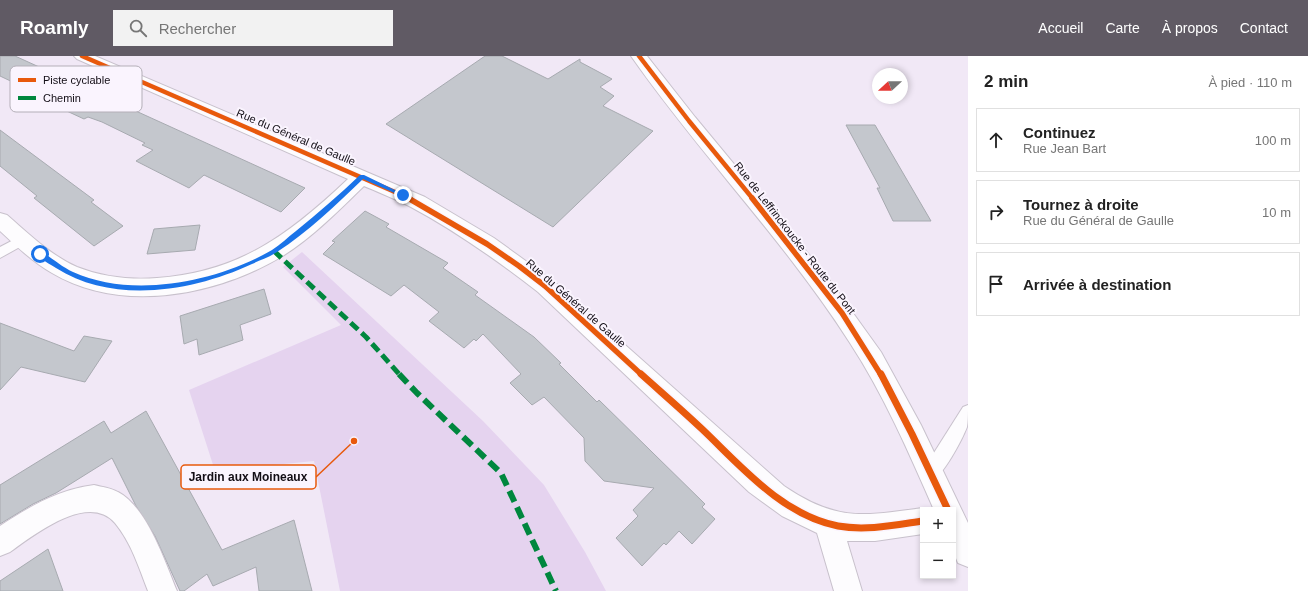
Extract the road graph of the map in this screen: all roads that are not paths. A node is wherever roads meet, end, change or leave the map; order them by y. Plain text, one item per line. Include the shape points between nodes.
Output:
1 (82, 56) edge
2 (639, 56) edge
3 (105, 66) edge
4 (142, 82) edge
5 (362, 177) junction
6 (0, 220) edge
7 (23, 240) junction
8 (0, 253) edge
9 (968, 412) edge
10 (931, 473) junction
11 (947, 507) edge
12 (920, 521) edge
13 (828, 524) junction
14 (956, 527) edge
15 (0, 542) edge
16 (968, 553) edge
17 (163, 591) edge
18 (848, 591) edge

1 - 3 street, Rue du Général de Gaulle
2 - 10 street, Rue de Leffrinckoucke - Route du Pont via 842,313 886,382
4 - 5 street, Rue du Général de Gaulle
5 - 7 street via 333,205 274,251 229,272 177,285 143,288 111,286 96,282 58,267
5 - 13 street, Rue du Général de Gaulle via 437,212 519,266 545,286 775,495 801,513
6 - 7 street
7 - 8 lane
9 - 10 lane via 943,458
10 - 11 street, Rue de Leffrinckoucke - Route du Pont
12 - 13 street, Rue du Général de Gaulle via 875,527
13 - 18 street
14 - 16 street
15 - 17 street via 57,507 81,499 104,500 114,504 129,518

